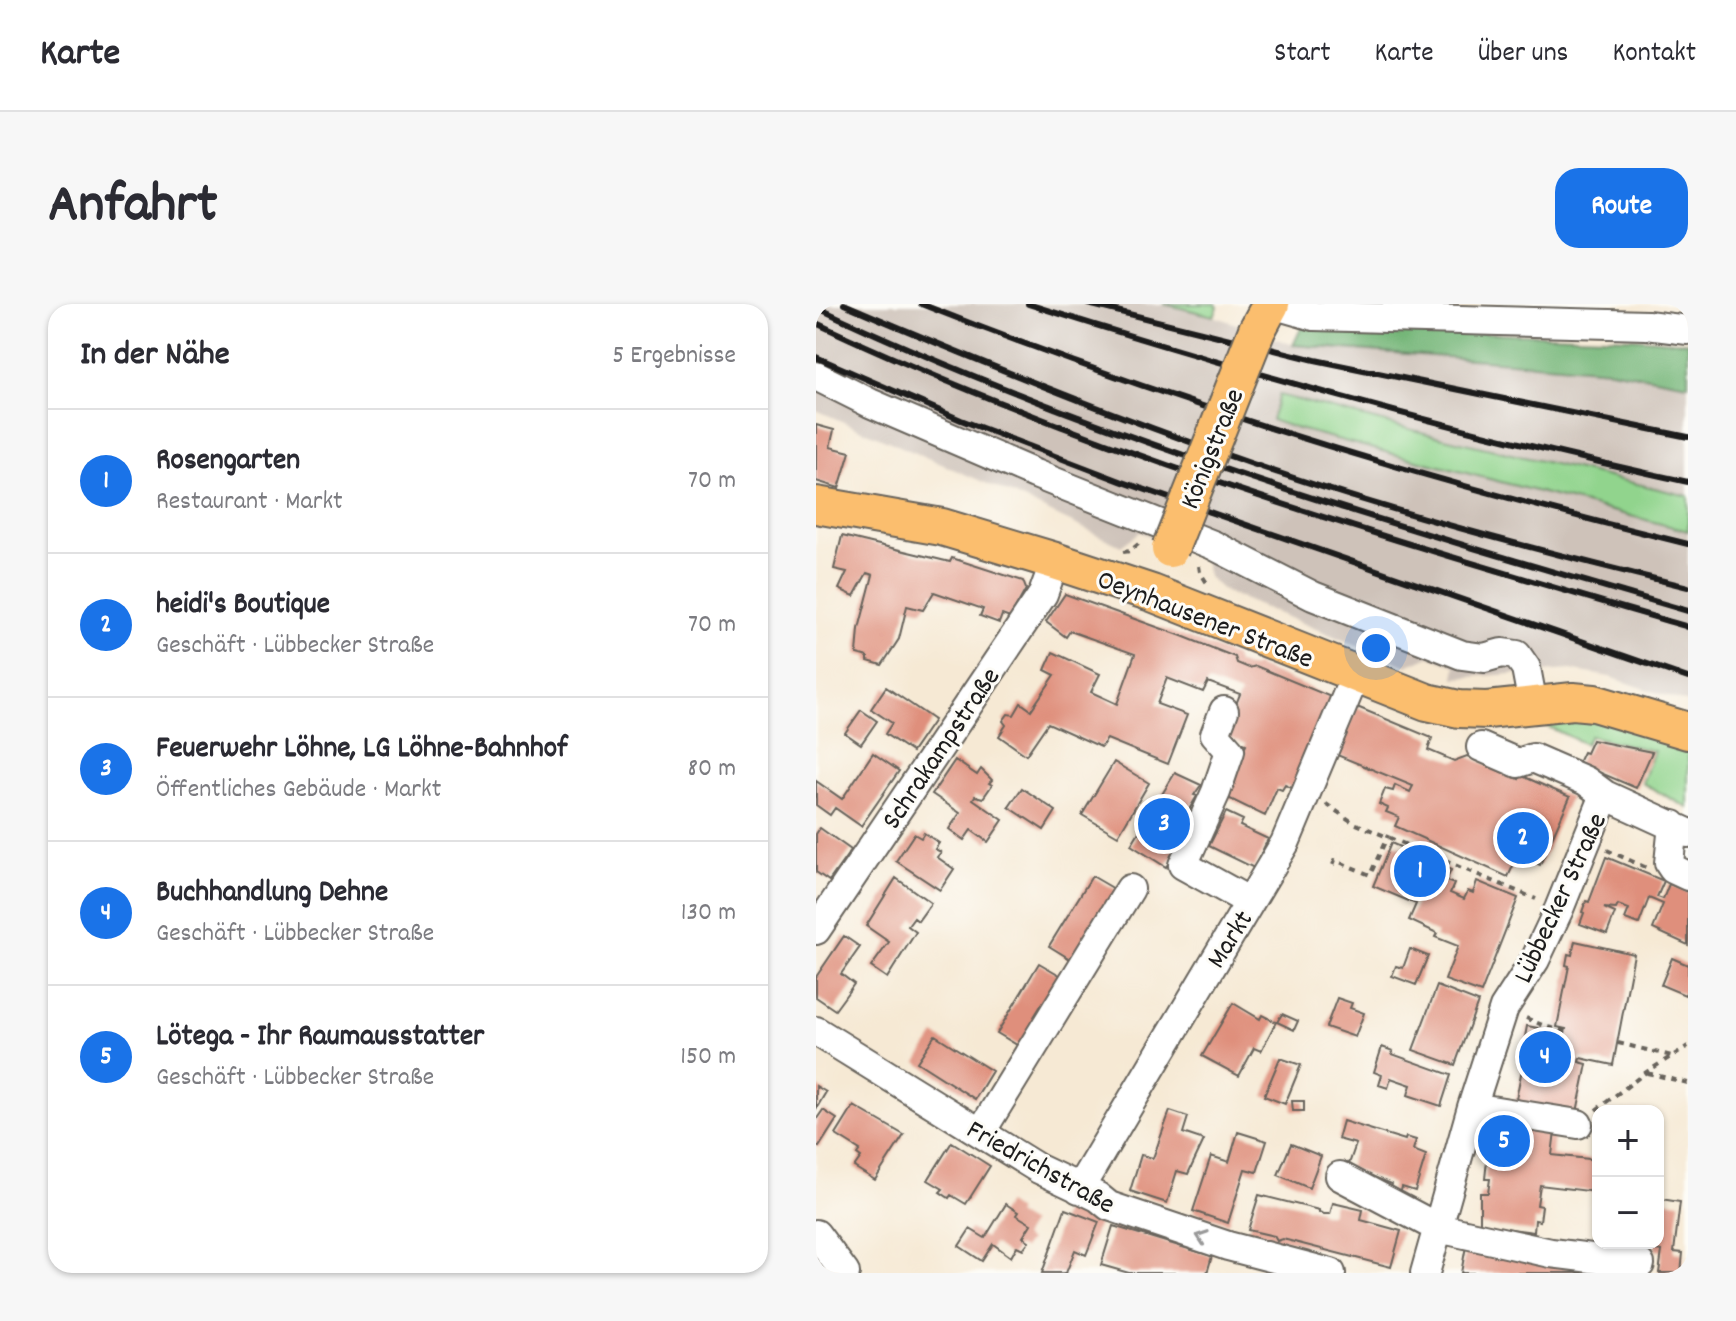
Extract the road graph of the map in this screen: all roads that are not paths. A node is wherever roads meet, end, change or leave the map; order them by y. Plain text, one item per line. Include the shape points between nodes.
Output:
1 (1267, 313) edge
2 (1688, 330) edge
3 (816, 376) edge
4 (816, 505) edge
5 (1055, 561) junction
6 (1152, 593) junction
7 (1355, 676) junction
8 (1533, 705) junction
9 (1224, 711) dead end
10 (1688, 731) edge
11 (1481, 747) dead end
12 (1605, 795) junction
13 (1680, 829) edge
14 (1688, 876) edge
15 (1130, 889) dead end
16 (1250, 902) junction
17 (816, 930) edge
18 (816, 1031) edge
19 (1472, 1107) junction
20 (1578, 1124) road end
21 (981, 1132) junction
22 (1340, 1176) dead end
23 (1079, 1189) junction
24 (1438, 1228) junction
25 (816, 1234) edge
26 (1640, 1264) dead end
27 (845, 1273) edge
28 (1331, 1273) edge
29 (1425, 1273) edge

1 - 2 street
1 - 6 main road, Königstraße, bridge
3 - 8 street via 1035,474 1213,545 1313,596 1462,655 1517,655 1526,668
4 - 5 main road, Oeynhausener Straße via 942,527
5 - 6 main road, Oeynhausener Straße
5 - 17 street, Schrakampstraße via 1043,594
6 - 7 main road, Oeynhausener Straße
7 - 8 main road, Oeynhausener Straße via 1459,709
7 - 16 street, Markt via 1285,843
8 - 10 main road, Oeynhausener Straße via 1594,703
9 - 16 street via 1215,734 1230,751 1183,865
11 - 12 street via 1518,763 1533,758
12 - 13 street
12 - 19 street, Lübbecker Straße via 1535,960 1504,1008
13 - 14 street via 1669,863
15 - 21 street
16 - 23 street, Markt
18 - 21 street, Friedrichstraße
19 - 20 street
19 - 24 street, Lübbecker Straße
21 - 23 street, Friedrichstraße
22 - 24 street
28 -> 23 street, Friedrichstraße via 1228,1246 1109,1206
24 - 26 street via 1551,1253
24 - 29 street, Lübbecker Straße
25 - 27 street

